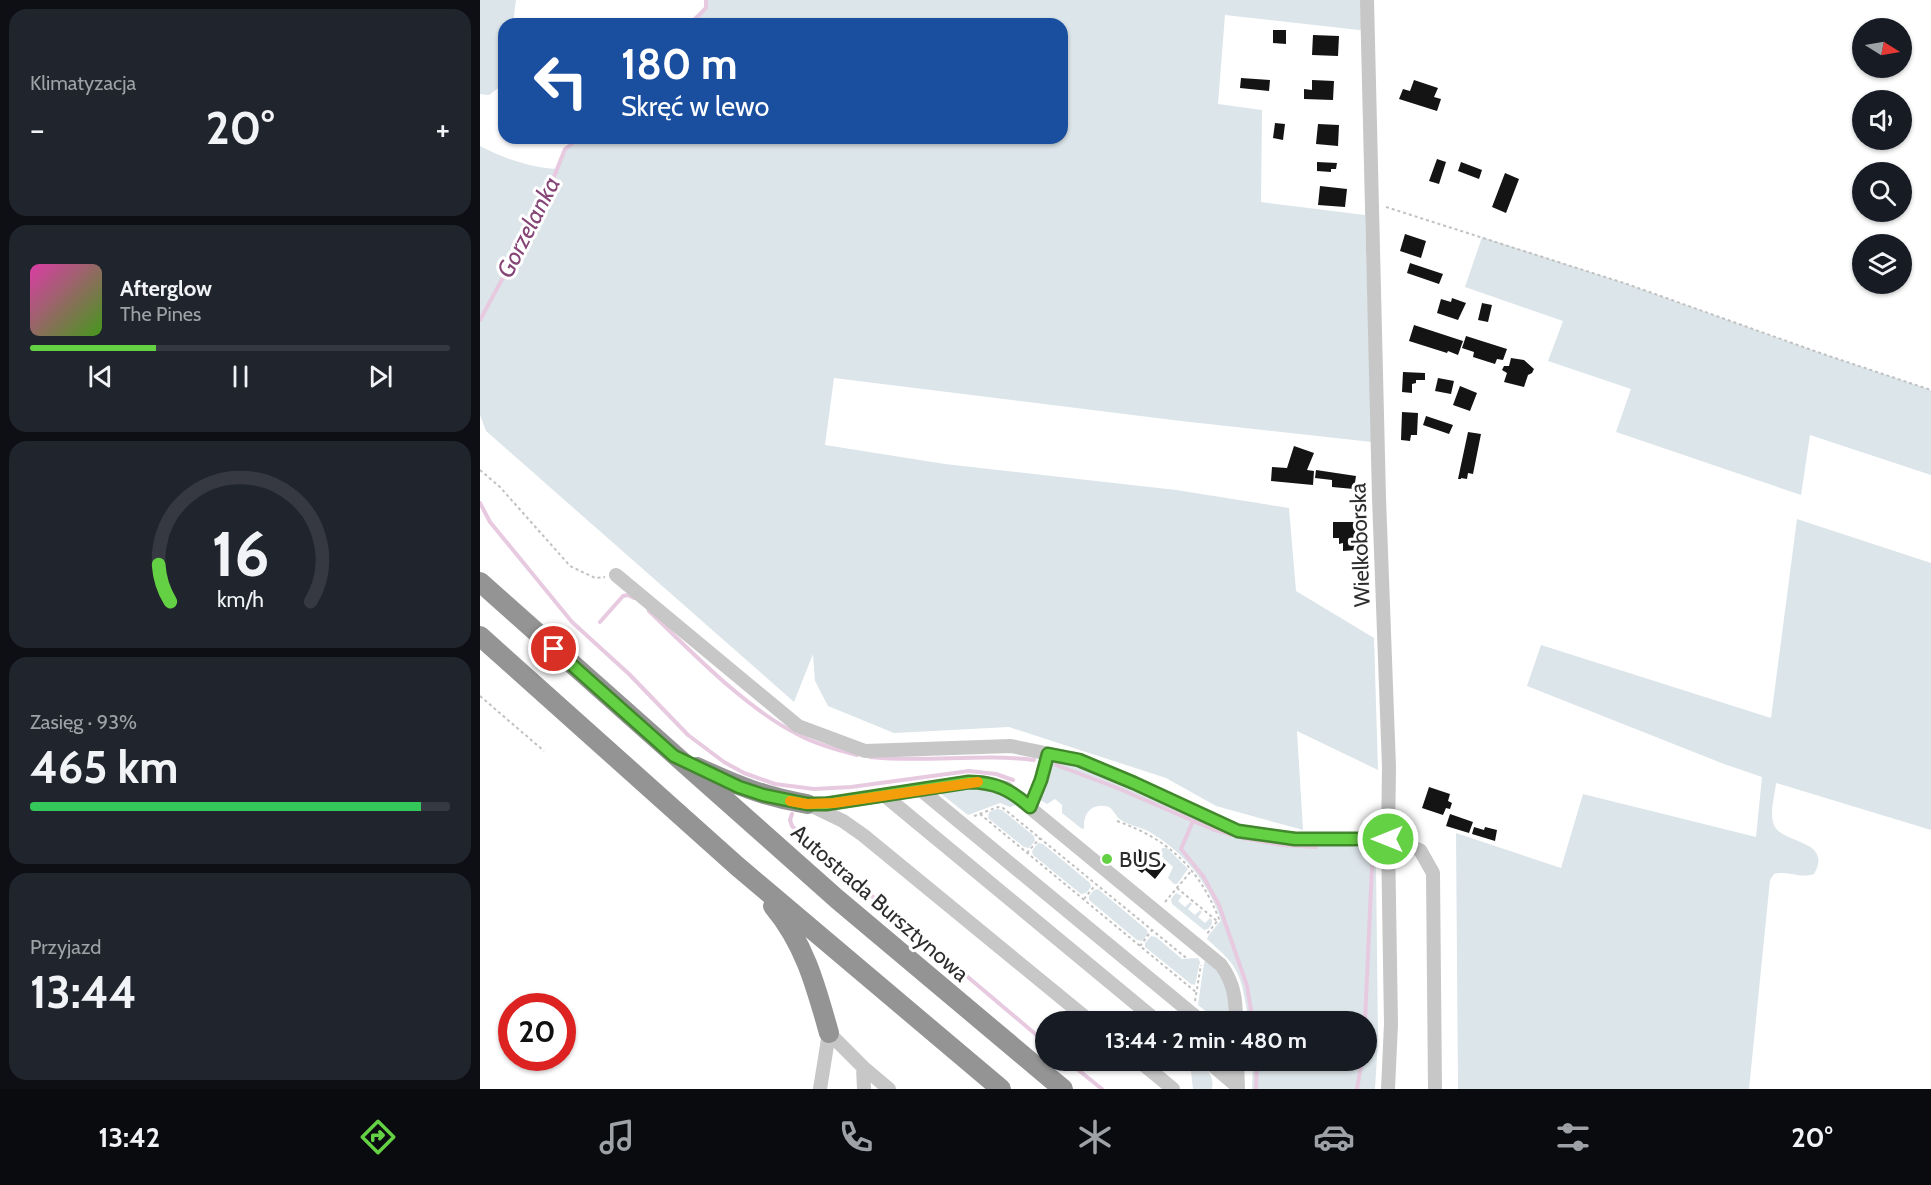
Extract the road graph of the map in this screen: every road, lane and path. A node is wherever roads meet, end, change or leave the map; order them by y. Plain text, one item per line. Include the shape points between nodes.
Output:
1 (1367, 0) edge
2 (1372, 203) junction
3 (1931, 390) edge
4 (480, 470) edge
5 (616, 575) joint
6 (480, 582) edge
7 (480, 636) edge
8 (480, 696) edge
9 (544, 751) dead end
10 (1048, 754) junction
11 (674, 756) junction
12 (921, 790) junction
13 (884, 795) junction
14 (807, 804) junction
15 (1030, 807) junction
16 (980, 814) junction
17 (968, 819) dead end
18 (1117, 821) dead end
19 (1040, 838) junction
20 (1388, 839) junction
21 (1027, 853) junction
22 (737, 866) junction
23 (1192, 870) junction
24 (1096, 884) junction
25 (1177, 888) junction
26 (1083, 899) junction
27 (1165, 903) dead end
28 (1217, 921) junction
29 (1152, 930) junction
30 (1204, 938) dead end
31 (1140, 946) junction
32 (1196, 953) dead end
33 (1203, 959) dead end
34 (1197, 993) junction
35 (1195, 1005) dead end
36 (1078, 1011) edge
37 (1145, 1011) edge
38 (1189, 1011) edge
39 (1236, 1011) edge
40 (829, 1033) junction
41 (862, 1067) junction
42 (1151, 1071) edge
43 (1219, 1071) edge
44 (1237, 1071) edge
45 (1238, 1088) edge
46 (820, 1089) edge
47 (864, 1089) edge
48 (889, 1089) edge
49 (1001, 1089) edge
50 (1063, 1089) edge
51 (1173, 1089) edge
52 (1388, 1089) edge
53 (1435, 1089) edge

1 - 2 street, Wielkoborska
2 - 3 path via 1627,284
2 - 20 street, Wielkoborska
4 - 5 path via 570,566 595,578
5 - 10 street via 798,726 865,751 1011,746
6 - 11 highway, Autostrada Bursztynowa
7 - 22 highway
8 - 9 path
10 - 15 street
10 - 20 street via 1090,765 1238,831 1295,839
11 - 14 highway via 739,787
11 - 50 highway, Autostrada Bursztynowa
12 - 13 street
12 - 15 street via 982,782 1006,788
12 - 38 street
13 - 14 street
13 - 37 street
14 - 36 street via 863,835
15 - 39 street via 1221,965 1233,986
16 - 17 path
16 - 19 path via 1001,806
16 - 21 path
18 - 23 path via 1153,836
19 - 21 path
19 - 24 path
20 - 52 street, Wielkoborska
20 - 53 street via 1420,850 1433,873
21 - 26 path
22 - 40 highway via 776,910 804,952
22 - 49 highway
23 - 25 path
23 - 28 path via 1211,901
24 - 26 path
24 - 29 path
25 - 27 path
25 - 28 path
26 - 31 path
28 - 30 path
29 - 31 path
29 - 32 path via 1185,957
31 - 34 path
33 - 34 path
34 - 35 path
40 - 41 street
40 - 46 street
41 - 47 street
41 - 48 street
42 - 51 street
43 - 45 street
44 - 45 street

